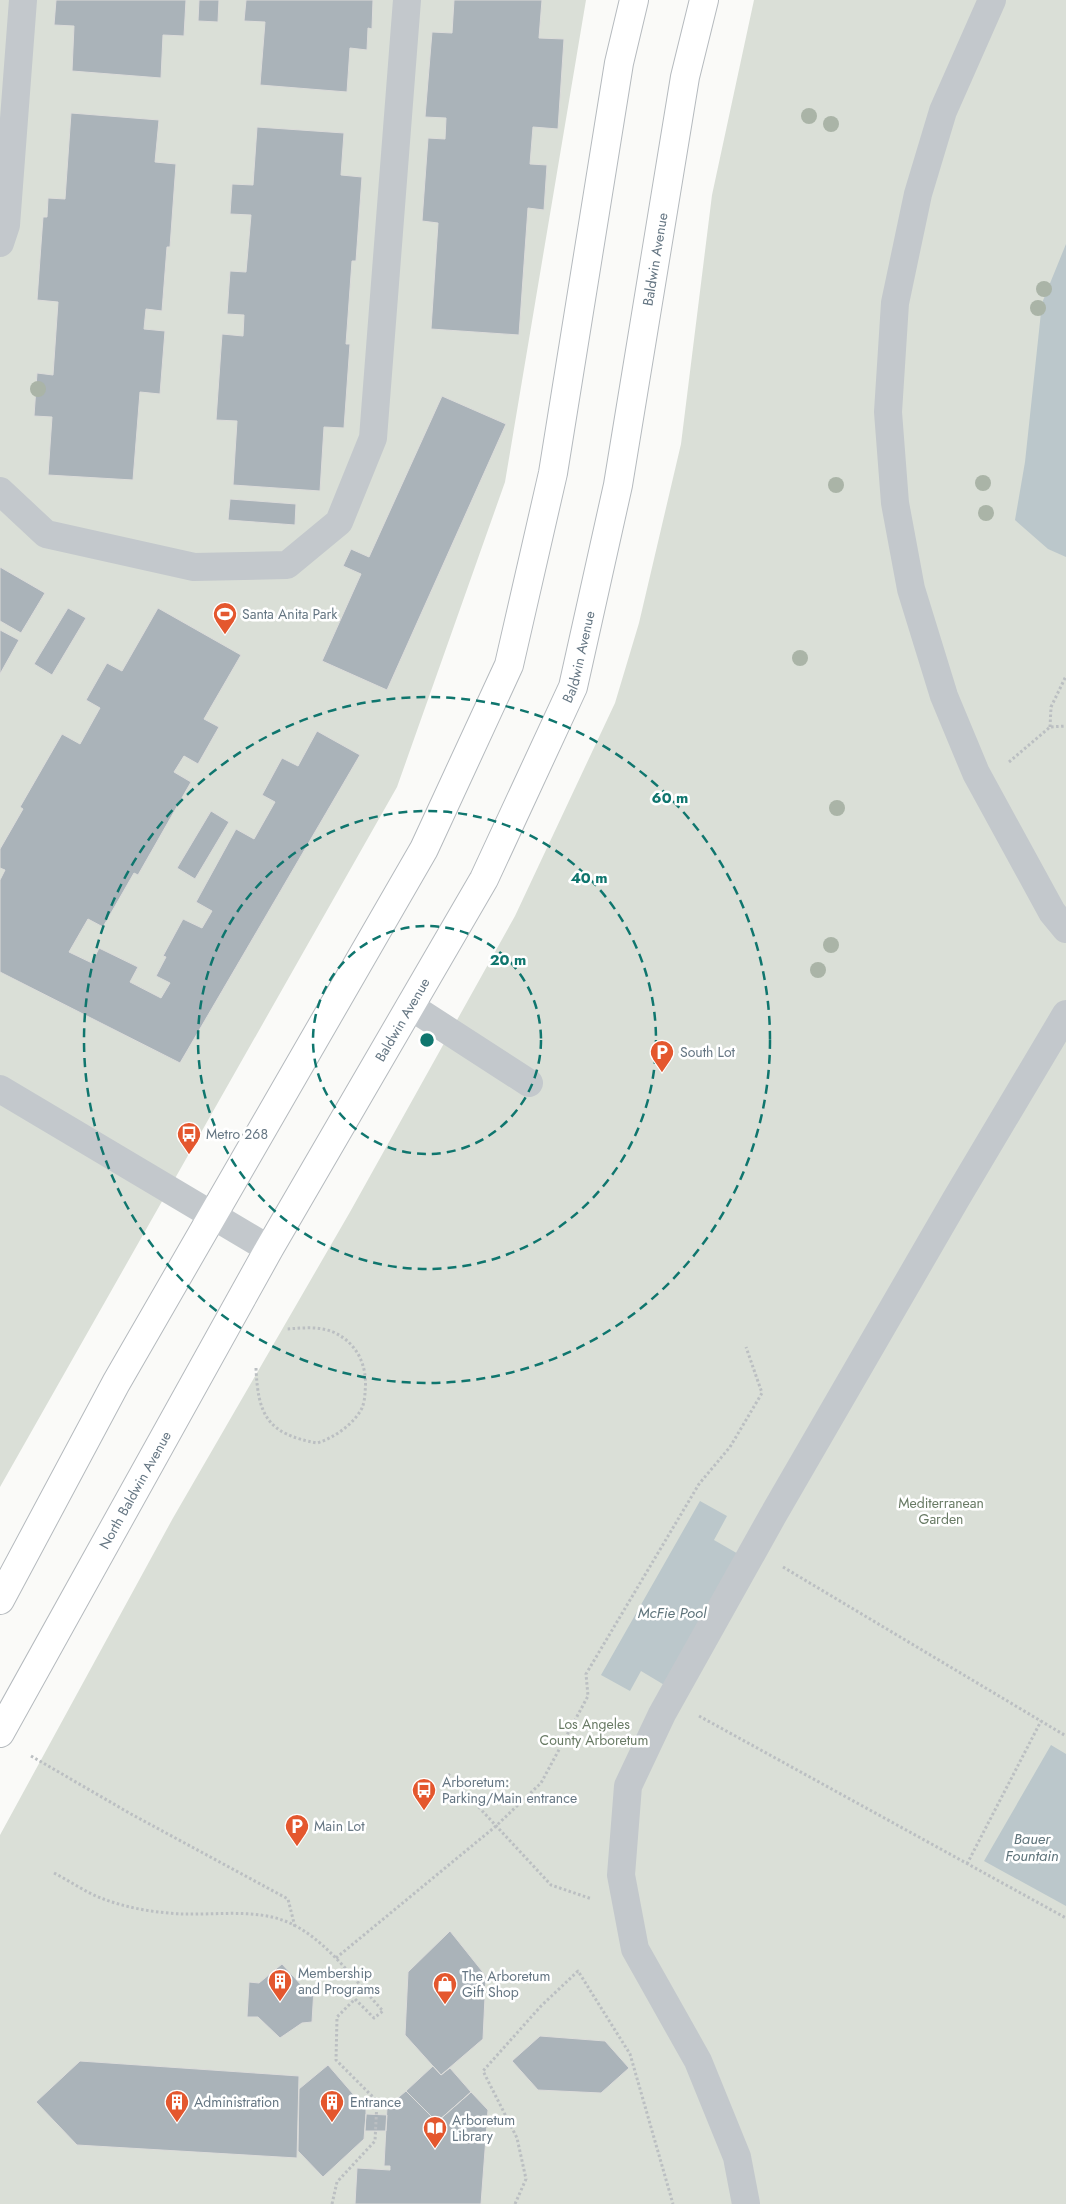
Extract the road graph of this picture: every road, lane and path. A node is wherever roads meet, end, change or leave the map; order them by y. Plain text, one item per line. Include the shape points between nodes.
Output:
1 (23, 0) edge
2 (407, 0) edge
3 (634, 0) edge
4 (704, 0) edge
5 (992, 0) edge
6 (0, 243) edge
7 (0, 491) edge
8 (1066, 676) edge
9 (1066, 726) edge
10 (1050, 728) junction
11 (983, 785) junction
12 (1066, 929) edge
13 (410, 1006) junction
14 (1066, 1014) edge
15 (529, 1083) dead end
16 (0, 1090) edge
17 (212, 1215) junction
18 (269, 1249) junction
19 (287, 1329) dead end
20 (746, 1347) dead end
21 (256, 1368) dead end
22 (754, 1550) junction
23 (0, 1600) edge
24 (670, 1700) junction
25 (1041, 1721) junction
26 (0, 1733) edge
27 (1066, 1736) edge
28 (30, 1756) dead end
29 (448, 1774) dead end
30 (496, 1826) junction
31 (967, 1864) junction
32 (54, 1873) dead end
33 (626, 1905) junction
34 (1066, 1918) edge
35 (295, 1927) junction
36 (336, 1958) junction
37 (332, 2204) edge
38 (515, 2204) edge
39 (673, 2204) edge
40 (746, 2204) edge

1 - 6 street via 6,225
2 - 7 street via 373,438 339,522 287,565 194,566 46,534
3 - 17 main road via 616,82 553,472 509,665 424,849
4 - 13 main road, Baldwin Avenue via 685,77 618,485 573,687 484,880
5 - 11 street via 943,111 918,194 895,303 888,412 895,503 911,589 944,696
8 - 10 path via 1051,706
9 - 10 path
10 - 11 path
11 - 12 street via 1052,912
13 - 15 street
13 - 18 main road, Baldwin Avenue
14 - 22 street
16 - 17 street
17 - 18 street
17 - 23 main road via 116,1383
18 - 26 main road, North Baldwin Avenue
19 - 21 path via 333,1332 360,1355 366,1376 363,1407 357,1415 341,1431 317,1443 286,1434 262,1411
20 - 30 path via 762,1393 730,1447 699,1484 586,1674 588,1696 541,1783
22 - 24 street
22 - 25 path
24 - 31 path
24 - 33 street via 628,1786 621,1875
25 - 27 path
25 - 31 path
28 - 35 path via 288,1898
29 - 30 path
30 - 33 path via 551,1885 603,1903
30 - 36 path
31 - 34 path
32 - 35 path via 100,1898 124,1905 181,1914 264,1916 286,1921
33 - 40 street via 635,1949 698,2060 737,2157
35 - 36 path
36 - 37 path via 383,2011 374,2018 355,1999 337,2017 336,2060 377,2101 375,2141 337,2182
38 - 39 path via 526,2179 517,2138 483,2071 541,2006 578,1971 630,2054

